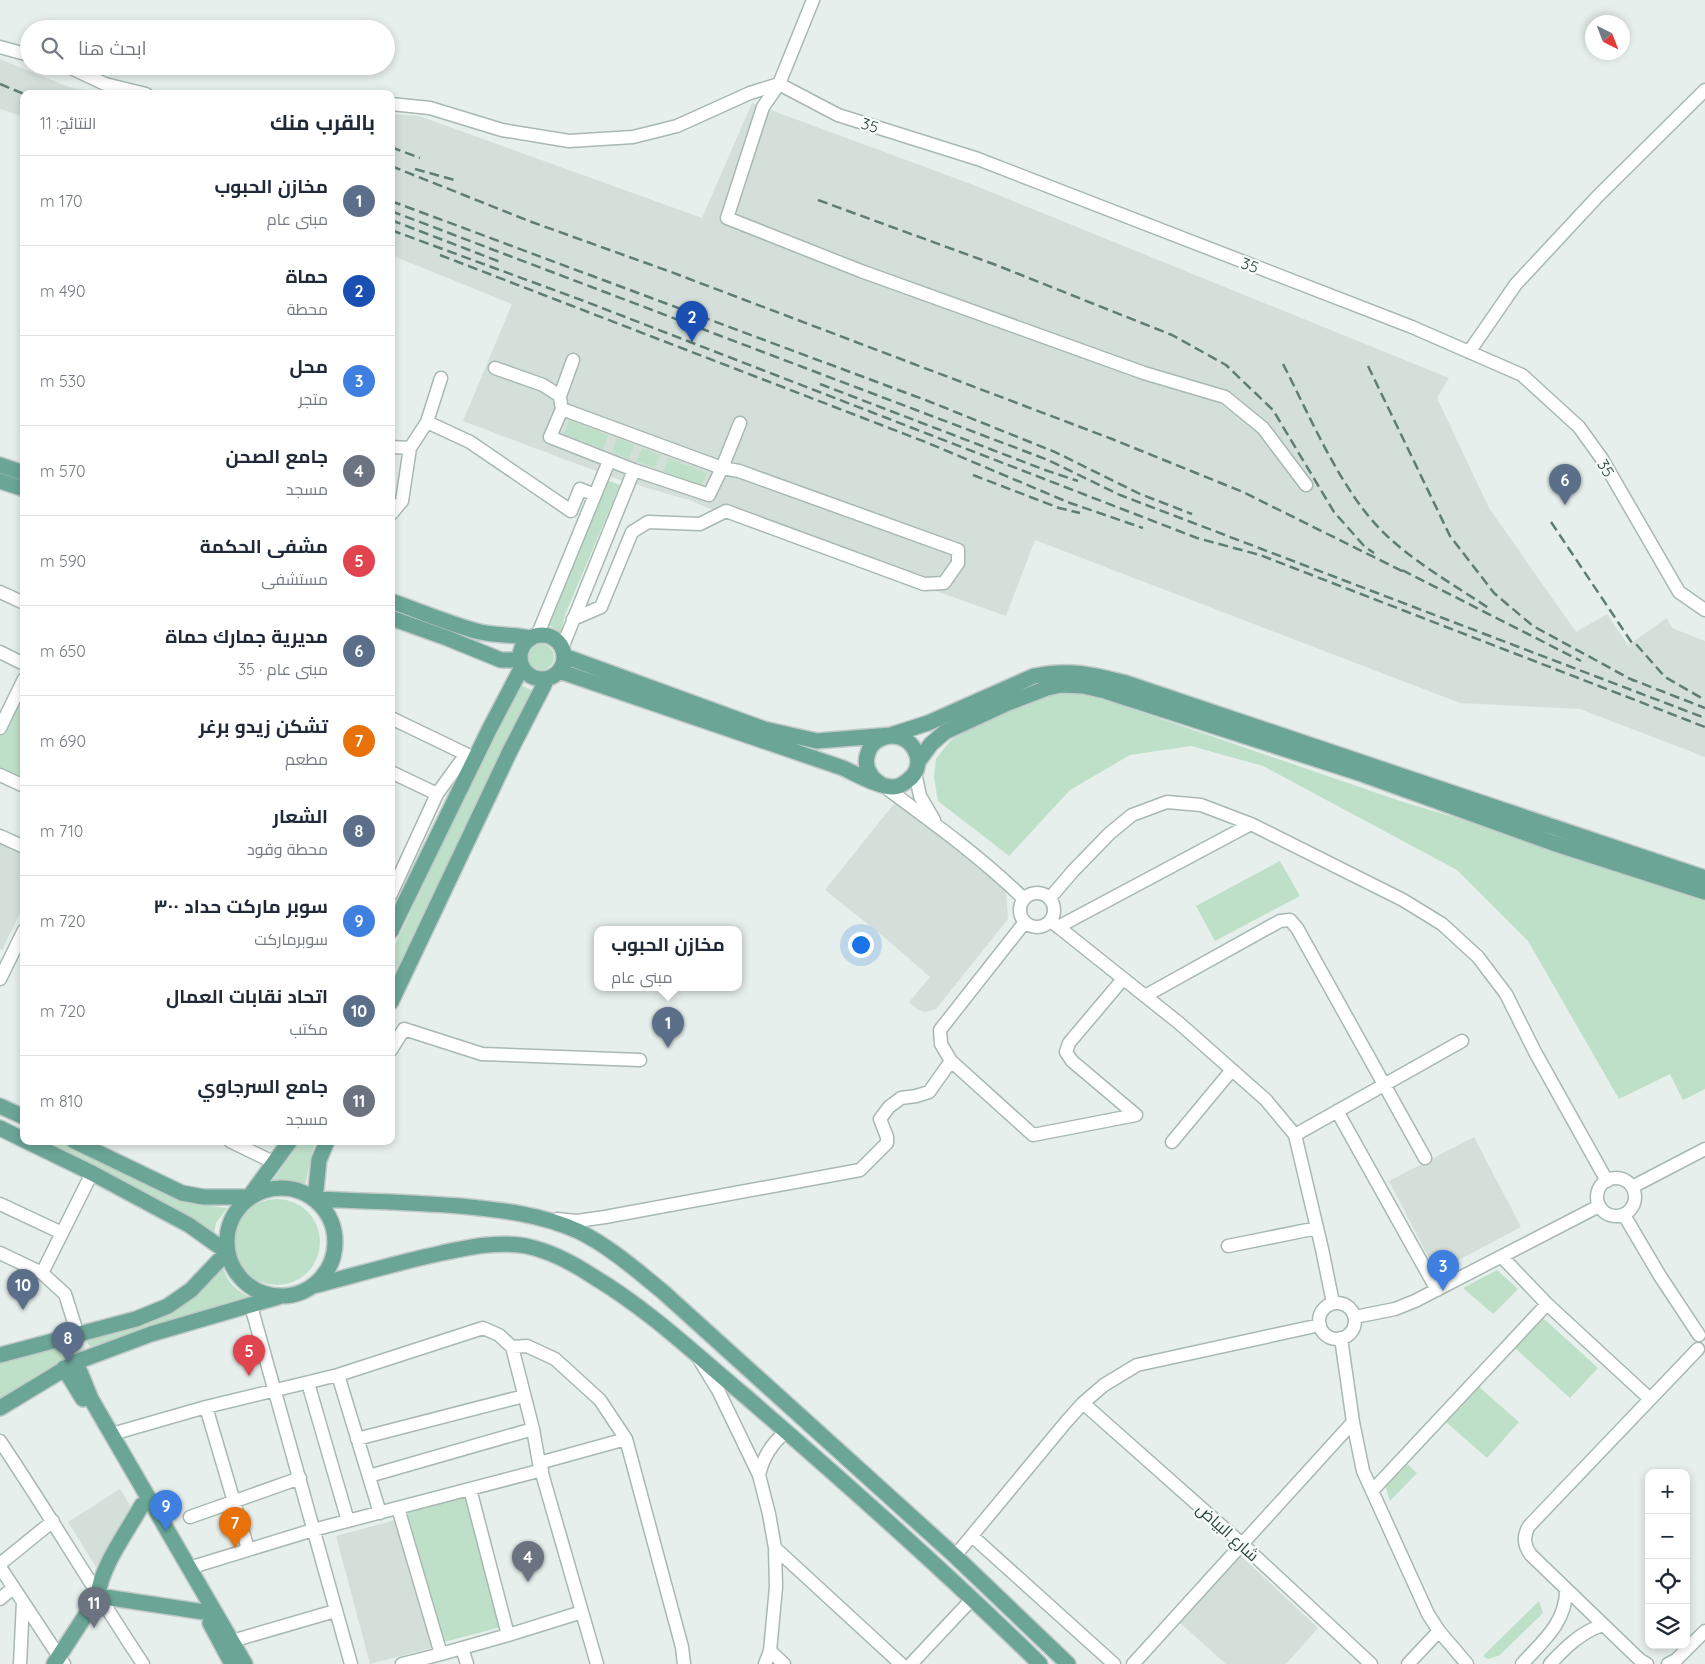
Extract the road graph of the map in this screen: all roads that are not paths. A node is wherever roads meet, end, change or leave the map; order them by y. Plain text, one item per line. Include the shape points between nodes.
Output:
1 (813, 0) edge
2 (0, 48) edge
3 (20, 53) edge
4 (86, 75) edge
5 (779, 84) junction
6 (130, 90) edge
7 (1705, 90) edge
8 (395, 104) edge
9 (1469, 352) junction
10 (573, 360) dead end
11 (495, 368) dead end
12 (442, 378) dead end
13 (561, 403) junction
14 (427, 422) junction
15 (740, 423) dead end
16 (395, 447) edge
17 (410, 448) junction
18 (609, 461) junction
19 (0, 465) edge
20 (722, 468) junction
21 (634, 470) junction
22 (20, 472) edge
23 (0, 481) edge
24 (1306, 485) dead end
25 (20, 488) edge
26 (595, 495) junction
27 (395, 509) edge
28 (0, 592) edge
29 (20, 601) edge
30 (395, 602) edge
31 (1705, 610) edge
32 (395, 619) edge
33 (573, 619) junction
34 (534, 637) junction
35 (0, 652) edge
36 (563, 652) junction
37 (501, 660) junction
38 (20, 662) edge
39 (521, 664) junction
40 (553, 675) junction
41 (20, 685) edge
42 (509, 689) junction
43 (4, 711) edge
44 (395, 720) edge
45 (0, 728) edge
46 (891, 735) junction
47 (471, 756) junction
48 (916, 767) junction
49 (0, 774) edge
50 (395, 774) edge
51 (20, 784) edge
52 (882, 785) junction
53 (437, 794) junction
54 (1251, 824) junction
55 (936, 825) junction
56 (0, 836) edge
57 (20, 845) edge
58 (1705, 878) edge
59 (395, 885) edge
60 (1705, 892) edge
61 (1050, 898) junction
62 (1024, 900) junction
63 (395, 922) edge
64 (1024, 922) junction
65 (1054, 924) junction
66 (20, 938) edge
67 (1123, 978) junction
68 (0, 979) edge
69 (395, 994) edge
70 (1145, 996) junction
71 (1462, 1041) dead end
72 (395, 1044) edge
73 (640, 1060) dead end
74 (951, 1061) junction
75 (1231, 1071) junction
76 (1385, 1084) junction
77 (0, 1106) edge
78 (1336, 1111) junction
79 (20, 1115) edge
80 (0, 1128) edge
81 (1295, 1135) junction
82 (20, 1138) edge
83 (1172, 1142) dead end
84 (33, 1145) edge
85 (82, 1145) edge
86 (239, 1145) edge
87 (287, 1145) edge
88 (326, 1145) edge
89 (1705, 1149) edge
90 (1425, 1158) dead end
91 (275, 1162) junction
92 (92, 1173) junction
93 (1607, 1181) junction
94 (1632, 1187) junction
95 (250, 1198) junction
96 (315, 1199) junction
97 (0, 1204) edge
98 (1599, 1206) junction
99 (1624, 1215) junction
100 (544, 1218) junction
101 (1317, 1228) junction
102 (62, 1233) junction
103 (1228, 1246) dead end
104 (227, 1252) junction
105 (0, 1253) edge
106 (1502, 1257) junction
107 (42, 1273) junction
108 (313, 1286) junction
109 (1437, 1290) junction
110 (280, 1297) junction
111 (1332, 1303) junction
112 (1547, 1304) junction
113 (251, 1306) junction
114 (1355, 1317) junction
115 (1320, 1325) junction
116 (1702, 1334) edge
117 (78, 1335) junction
118 (1341, 1338) junction
119 (512, 1347) junction
120 (1701, 1350) edge
121 (695, 1354) junction
122 (0, 1355) edge
123 (70, 1365) junction
124 (338, 1375) junction
125 (308, 1383) junction
126 (274, 1390) junction
127 (524, 1396) junction
128 (1650, 1399) junction
129 (1083, 1403) junction
130 (206, 1407) junction
131 (0, 1408) edge
132 (1353, 1422) junction
133 (533, 1429) junction
134 (786, 1432) junction
135 (112, 1434) junction
136 (357, 1439) junction
137 (626, 1439) junction
138 (0, 1440) edge
139 (540, 1466) junction
140 (759, 1475) junction
141 (369, 1476) junction
142 (300, 1478) junction
143 (470, 1489) junction
144 (1372, 1491) junction
145 (234, 1502) junction
146 (142, 1505) junction
147 (398, 1508) junction
148 (380, 1513) junction
149 (190, 1517) dead end
150 (53, 1521) junction
151 (348, 1521) junction
152 (313, 1530) junction
153 (972, 1536) junction
154 (1242, 1544) junction
155 (775, 1548) junction
156 (248, 1549) junction
157 (955, 1556) junction
158 (0, 1566) edge
159 (189, 1568) junction
160 (13, 1588) junction
161 (1566, 1589) junction
162 (98, 1596) junction
163 (972, 1598) junction
164 (0, 1599) edge
165 (23, 1602) junction
166 (204, 1612) junction
167 (335, 1612) junction
168 (582, 1612) junction
169 (1602, 1626) junction
170 (1439, 1631) junction
171 (1705, 1631) edge
172 (508, 1635) junction
173 (232, 1641) junction
174 (462, 1648) junction
175 (770, 1651) junction
176 (441, 1654) junction
177 (59, 1661) edge
178 (20, 1664) edge
179 (142, 1664) edge
180 (232, 1664) edge
181 (245, 1664) edge
182 (351, 1664) edge
183 (402, 1664) edge
184 (467, 1664) edge
185 (597, 1664) edge
186 (684, 1664) edge
187 (765, 1664) edge
188 (784, 1664) edge
189 (901, 1664) edge
190 (911, 1664) edge
191 (1040, 1664) edge
192 (1068, 1664) edge
193 (1114, 1664) edge
194 (1133, 1664) edge
195 (1371, 1664) edge
196 (1408, 1664) edge
197 (1467, 1664) edge
198 (1522, 1664) edge
199 (1550, 1664) edge
200 (1647, 1664) edge
201 (1668, 1664) edge

1 - 5 street
2 - 3 street
4 - 6 street
5 - 8 street via 750,93 677,126 633,137 569,141 502,130 430,108
5 - 9 street, 35 via 838,115 978,159
5 - 24 street via 763,107 727,218 861,271 1126,366 1225,397 1263,428
7 - 9 street via 1598,196 1516,284
9 - 31 street, 35 via 1522,374 1579,427 1602,459 1679,592
10 - 13 street
11 - 13 street via 543,385
12 - 14 street
13 - 18 street via 550,437
13 - 20 street
14 - 17 street
14 - 26 street via 470,442 571,510 580,489
15 - 20 street
16 - 17 street
17 - 27 street via 402,501
18 - 21 street
18 - 26 street
19 - 22 main road
20 - 21 street via 709,496
20 - 33 street via 739,471 958,550 958,563 944,583 924,584 726,511 700,524 648,522 632,532 601,607
21 - 33 street
23 - 25 main road
26 - 34 street
28 - 29 street
30 - 34 main road via 475,631
32 - 37 main road
33 - 36 street
34 - 36 main road via 543,635 555,639
34 - 39 main road via 522,648
35 - 38 street
36 - 40 main road via 562,666
36 - 46 main road via 764,729 817,741
37 - 39 main road
37 - 42 main road
39 - 40 main road via 532,677
39 - 42 main road
40 - 52 main road via 843,768
40 - 69 main road via 510,751
41 - 43 street
42 - 47 main road
43 - 45 street
44 - 47 street
46 - 48 main road via 911,744 916,752
46 - 52 main road via 878,739 866,757 871,777
46 - 58 main road via 928,723 1034,676 1088,674 1126,683
47 - 53 street
47 - 63 main road
48 - 52 main road via 911,778 901,785
48 - 55 street via 920,796
48 - 60 main road via 931,744 945,732 1047,688 1083,686 1359,773 1544,840
49 - 51 street
50 - 53 street
52 - 55 street
53 - 59 street
54 - 61 street via 1201,805 1167,802 1132,815 1110,833
54 - 65 street
54 - 93 street via 1403,900 1442,924 1478,957 1506,994
55 - 62 street
56 - 57 street
61 - 62 street via 1037,893 1028,895
61 - 65 street via 1054,904
62 - 64 street via 1020,909
64 - 65 street via 1032,927
64 - 74 street via 940,1030 941,1044
65 - 67 street
66 - 68 street
67 - 70 street
67 - 74 street via 1069,1043 1066,1052 1072,1061 1136,1115 1033,1135
70 - 75 street
70 - 76 street via 1280,921 1290,920
71 - 76 street
72 - 73 street via 404,1029 482,1054
74 - 100 street via 929,1092 901,1098 889,1106 880,1119 888,1143 860,1170 577,1221
75 - 81 street via 1266,1100
75 - 83 street
76 - 78 street
76 - 90 street
77 - 79 main road
78 - 81 street
78 - 109 street
80 - 82 main road
81 - 101 street
84 - 92 main road
85 - 95 main road via 182,1194
86 - 91 street
87 - 91 main road
88 - 96 main road via 319,1160
89 - 94 street
91 - 95 main road
92 - 102 street
92 - 104 main road via 190,1225
93 - 94 street via 1623,1180
93 - 98 street via 1597,1194
94 - 99 street via 1633,1206
95 - 96 main road via 265,1190 283,1187 300,1190
95 - 104 main road via 238,1208 230,1222
96 - 100 main road via 417,1202 512,1211
96 - 108 main road via 334,1227 336,1243 333,1260 325,1275
97 - 102 street
98 - 99 street via 1612,1216
98 - 106 street
99 - 116 street via 1660,1276
100 - 157 main road via 589,1237 630,1264
101 - 103 street
101 - 111 street
102 - 107 street
104 - 110 main road via 234,1270 245,1284 262,1293
104 - 117 main road via 191,1290 168,1306
105 - 107 street
106 - 109 street
106 - 112 street
107 - 117 street via 64,1294
108 - 110 main road via 297,1294
108 - 121 main road via 416,1258 480,1245 524,1246 566,1260 614,1289
109 - 114 street via 1396,1309
110 - 113 main road
111 - 114 street via 1346,1305
111 - 115 street via 1321,1313
112 - 128 street
112 - 144 street
113 - 123 main road via 150,1334
113 - 126 street
114 - 118 street via 1353,1329
115 - 118 street via 1331,1338
115 - 129 street via 1137,1365 1104,1385
116 - 120 street via 1695,1342
117 - 122 main road
118 - 132 street
119 - 124 street via 499,1335 483,1328
119 - 127 street
119 - 137 street via 527,1346 555,1359 600,1400
120 - 128 street
121 - 134 main road
121 - 140 street via 718,1390
123 - 131 main road
123 - 135 main road
123 - 146 main road via 86,1404
124 - 125 street
124 - 136 street
125 - 126 street
125 - 151 street
126 - 130 street
126 - 142 street
127 - 133 street
127 - 136 street
128 - 161 street via 1527,1530 1525,1541 1528,1551
129 - 153 street
129 - 154 street, شارع البياض
130 - 135 street
130 - 145 street
132 - 144 street via 1363,1471
132 - 154 street
133 - 139 street
133 - 141 street
134 - 140 street via 766,1454
134 - 163 main road
135 - 159 main road
136 - 141 street
137 - 139 street
137 - 186 street
138 - 150 street
139 - 143 street
139 - 168 street
140 - 155 street
141 - 148 street
142 - 145 street
142 - 152 street
143 - 147 street
143 - 172 street
144 - 170 street via 1428,1614
145 - 149 street
145 - 156 street
146 - 162 main road via 104,1571
146 - 166 main road
147 - 148 street
147 - 176 street
148 - 151 street
150 - 158 street
150 - 162 street
151 - 152 street
152 - 156 street
152 - 167 street
153 - 157 street
153 - 193 street
154 - 194 street
154 - 195 street, شارع البياض
155 - 175 street via 776,1587
155 - 189 street
156 - 159 street
157 - 192 main road
158 - 160 street
159 - 173 main road
160 - 164 street
160 - 165 street
161 - 169 street
161 - 198 street via 1565,1606 1559,1622
162 - 166 main road
162 - 177 main road
162 - 179 street
163 - 190 street
163 - 191 main road
165 - 177 street
165 - 178 street
166 - 180 main road
167 - 173 street
167 - 182 street
168 - 172 street
168 - 185 street
169 - 199 street via 1575,1639
169 - 200 street
170 - 196 street
170 - 197 street
171 - 201 street
172 - 174 street
173 - 181 main road
174 - 176 street
174 - 184 street
175 - 187 street
175 - 188 street
176 - 183 street

